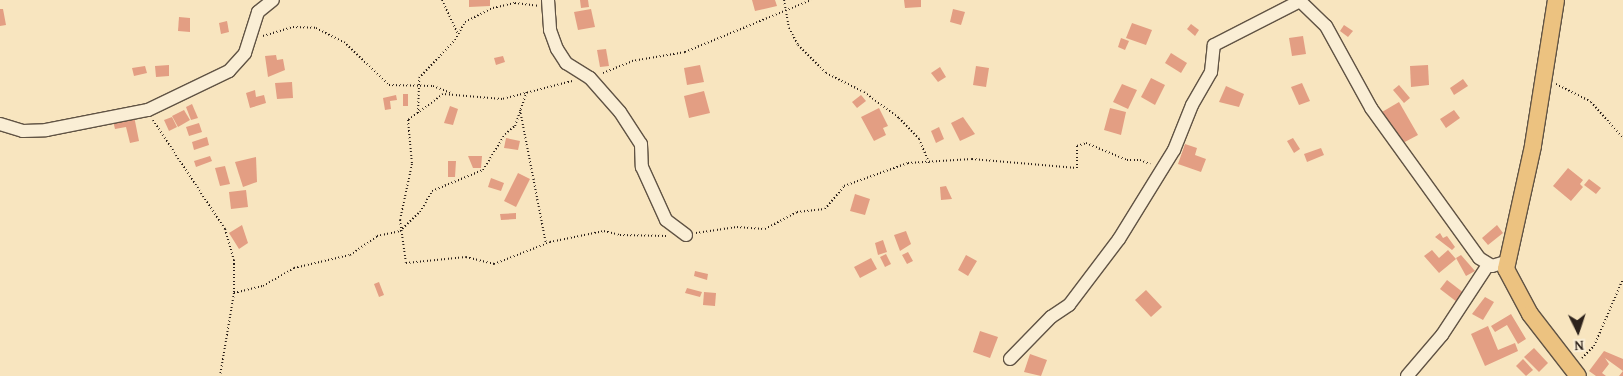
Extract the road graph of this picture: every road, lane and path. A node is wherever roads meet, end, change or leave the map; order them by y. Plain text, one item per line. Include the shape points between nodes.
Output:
1 (273, 0) edge
2 (442, 0) edge
3 (784, 0) edge
4 (812, 0) edge
5 (1299, 0) edge
6 (1556, 0) edge
7 (548, 3) edge
8 (784, 11) junction
9 (458, 34) junction
10 (251, 40) junction
11 (590, 78) junction
12 (1545, 78) junction
13 (417, 85) junction
14 (527, 92) junction
15 (452, 93) junction
16 (520, 108) junction
17 (148, 110) junction
18 (418, 113) junction
19 (0, 124) edge
20 (1623, 138) edge
21 (1159, 172) junction
22 (400, 231) junction
23 (686, 235) dead end
24 (546, 244) dead end
25 (1505, 262) junction
26 (1488, 265) junction
27 (1623, 279) edge
28 (234, 293) junction
29 (1010, 360) dead end
30 (1575, 373) edge
31 (220, 376) edge
32 (1407, 376) edge

1 - 10 street via 258,12
2 - 9 path
3 - 8 path
4 - 8 path
5 - 21 street via 1214,45 1212,72 1192,105 1174,150
5 - 26 street via 1326,26 1371,108
6 - 12 main road
7 - 9 path via 515,3 493,8 465,22
7 - 11 street via 557,49 566,63
8 - 11 path via 685,52 632,61
8 - 21 path via 798,45 826,73 864,92 900,118 919,139 929,163 972,159 1077,168 1077,146 1086,143 1127,160 1146,160
9 - 13 path via 418,78
10 - 13 path via 293,27 316,28 344,42 388,85
10 - 17 street via 240,62 230,71
11 - 14 path
11 - 23 street via 638,139 642,167 666,220
12 - 20 path via 1591,102
12 - 25 main road
13 - 15 path via 441,87
13 - 18 path
14 - 15 path via 502,99
14 - 16 path
15 - 18 path via 437,95
16 - 22 path via 515,126 505,134 483,170 432,191 420,212
16 - 24 path
17 - 19 street via 46,130 23,131
17 - 28 path via 225,229 234,260
18 - 22 path via 408,120 412,164
21 - 29 street via 1098,270 1068,305 1051,317
22 - 28 path via 377,236 350,256 294,268 263,286
25 - 26 street
25 - 30 main road via 1530,314
26 - 32 street via 1442,335
27 - 30 path via 1594,346
28 - 31 path

